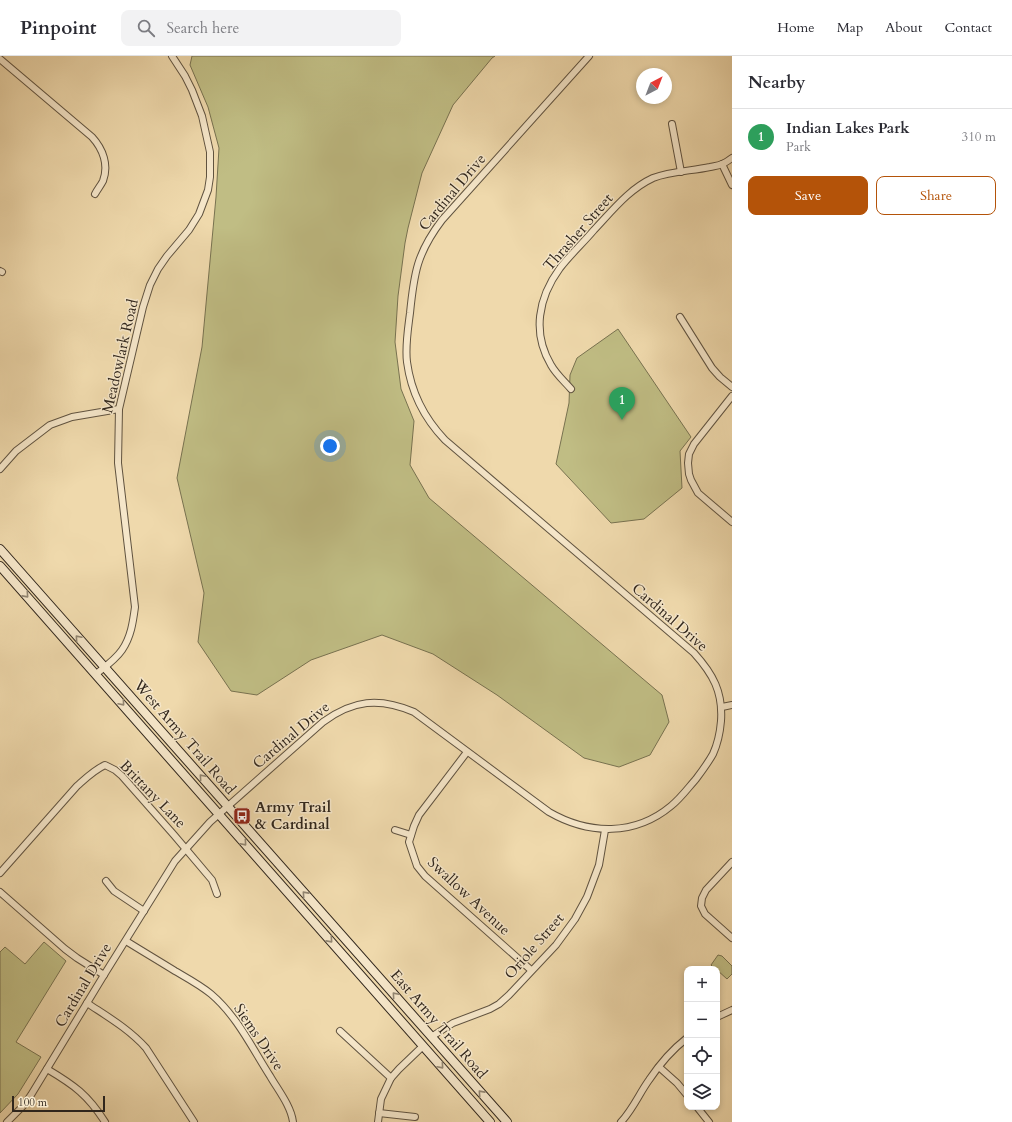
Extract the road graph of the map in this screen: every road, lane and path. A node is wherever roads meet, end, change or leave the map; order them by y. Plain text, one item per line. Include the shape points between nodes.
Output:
1 (172, 56) edge
2 (589, 56) edge
3 (0, 59) edge
4 (672, 124) dead end
5 (732, 158) edge
6 (722, 164) junction
7 (681, 172) junction
8 (732, 185) edge
9 (95, 194) dead end
10 (680, 317) dead end
11 (732, 387) edge
12 (570, 389) dead end
13 (732, 396) edge
14 (119, 409) junction
15 (0, 469) edge
16 (732, 522) edge
17 (0, 549) edge
18 (0, 566) edge
19 (104, 667) junction
20 (96, 674) junction
21 (732, 705) edge
22 (722, 707) junction
23 (467, 752) junction
24 (227, 806) junction
25 (219, 814) junction
26 (395, 830) dead end
27 (605, 830) junction
28 (411, 835) junction
29 (186, 849) junction
30 (732, 862) edge
31 (0, 873) edge
32 (106, 881) dead end
33 (0, 892) edge
34 (217, 894) dead end
35 (144, 911) junction
36 (732, 938) edge
37 (126, 941) junction
38 (349, 944) joint
39 (342, 953) joint
40 (531, 970) junction
41 (104, 975) junction
42 (87, 1003) junction
43 (732, 1010) edge
44 (720, 1016) edge
45 (340, 1031) dead end
46 (431, 1037) junction
47 (684, 1041) edge
48 (423, 1046) junction
49 (659, 1067) junction
50 (47, 1069) junction
51 (391, 1078) junction
52 (684, 1092) edge
53 (699, 1110) edge
54 (379, 1113) junction
55 (415, 1117) dead end
56 (7, 1122) edge
57 (105, 1122) edge
58 (194, 1122) edge
59 (293, 1122) edge
60 (378, 1122) edge
61 (490, 1122) edge
62 (507, 1122) edge
63 (621, 1122) edge
64 (709, 1122) edge

1 - 14 street, Meadowlark Road via 185,76 202,116 210,152 210,177 199,214 167,256 150,285
2 - 22 street, Cardinal Drive via 431,234 420,255 415,274 407,341 411,384 424,414 450,445 694,653 713,678
3 - 9 street via 97,142 106,166 103,181
4 - 7 street
5 - 6 street, Thrasher Street
6 - 7 street, Thrasher Street
6 - 8 street
7 - 12 street, Thrasher Street via 653,178 629,194 560,268 550,283 541,308 539,326 551,366
10 - 11 street via 712,368
13 - 16 street via 694,444 688,463 691,480 698,493
14 - 15 street via 72,417 50,425 16,451
14 - 19 street, Meadowlark Road via 118,463 135,608 128,640 121,651
19 -> 17 main road, West Army Trail Road
18 -> 20 main road, West Army Trail Road
19 - 20 street, Meadowlark Road
24 -> 19 main road, West Army Trail Road
20 -> 25 main road, West Army Trail Road
21 - 22 street
22 - 27 street, Cardinal Drive via 720,731 713,753 682,796 646,821
23 - 24 street, Cardinal Drive via 414,712 386,703 364,703 339,711 323,722
23 - 27 street, Cardinal Drive via 557,817 584,827
23 - 28 street, Swallow Avenue via 419,815
24 - 25 street, Cardinal Drive
38 -> 24 main road, West Army Trail Road
25 - 29 street, Cardinal Drive
25 -> 39 main road, West Army Trail Road
26 - 28 street
27 - 40 street, Oriole Street via 599,865 575,920
28 - 40 street, Swallow Avenue via 409,842 414,860 425,876
29 - 31 street, Brittany Lane via 127,782 115,770 105,765 90,773 77,786
29 - 34 street via 212,880
29 - 35 street, Cardinal Drive via 175,861
30 - 36 street via 706,890 701,906 705,914
32 - 35 street via 114,891
33 - 41 street via 65,949
35 - 37 street, Cardinal Drive
37 - 41 street, Cardinal Drive
37 - 59 street, Siems Drive via 196,984 220,1002 243,1031 285,1102
46 -> 38 main road, East Army Trail Road
39 - 48 main road, East Army Trail Road
40 - 46 street, Oriole Street via 498,1004 453,1023
41 - 42 street, Cardinal Drive
42 - 50 street, Cardinal Drive
42 - 58 street via 122,1025 146,1048
43 - 44 street
45 - 51 street
62 -> 46 main road, East Army Trail Road
47 - 49 street
48 - 51 street
48 -> 61 main road, East Army Trail Road
49 - 52 street
49 - 63 street
50 - 56 street, Cardinal Drive via 24,1105
50 - 57 street via 82,1092
51 - 54 street via 381,1098
53 - 64 street
54 - 55 street
54 - 60 street

